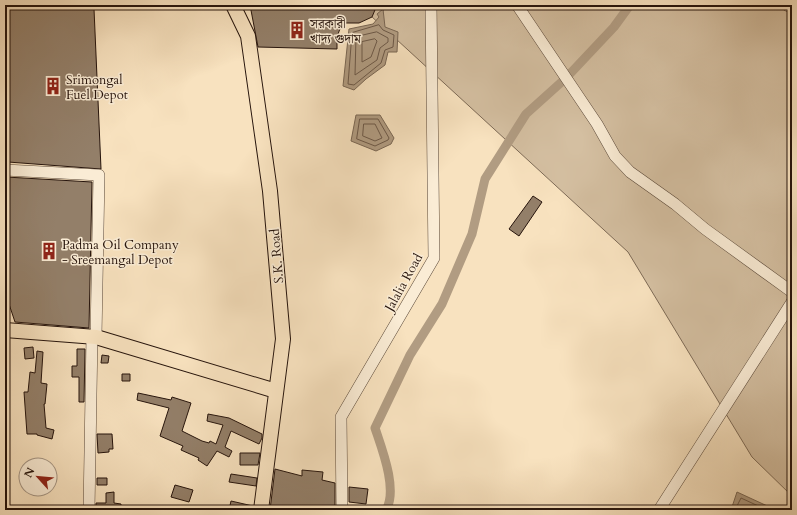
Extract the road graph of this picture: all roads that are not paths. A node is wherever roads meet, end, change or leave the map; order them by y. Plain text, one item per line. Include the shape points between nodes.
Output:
1 (233, 5) edge
2 (431, 5) edge
3 (517, 5) edge
4 (787, 5) edge
5 (792, 8) edge
6 (5, 170) edge
7 (792, 292) edge
8 (792, 302) edge
9 (5, 330) edge
10 (94, 336) junction
11 (276, 391) junction
12 (90, 510) edge
13 (261, 510) edge
14 (342, 510) edge
15 (660, 510) edge

1 - 11 main road, S.K. Road via 248,36 270,191 283,340
2 - 14 street, Jalalia Road via 434,258 341,417
3 - 7 street via 597,124 615,156 630,172
4 - 5 street
6 - 10 street via 99,175
8 - 15 street
9 - 10 main road
10 - 11 main road
10 - 12 street
11 - 13 main road, S.K. Road

